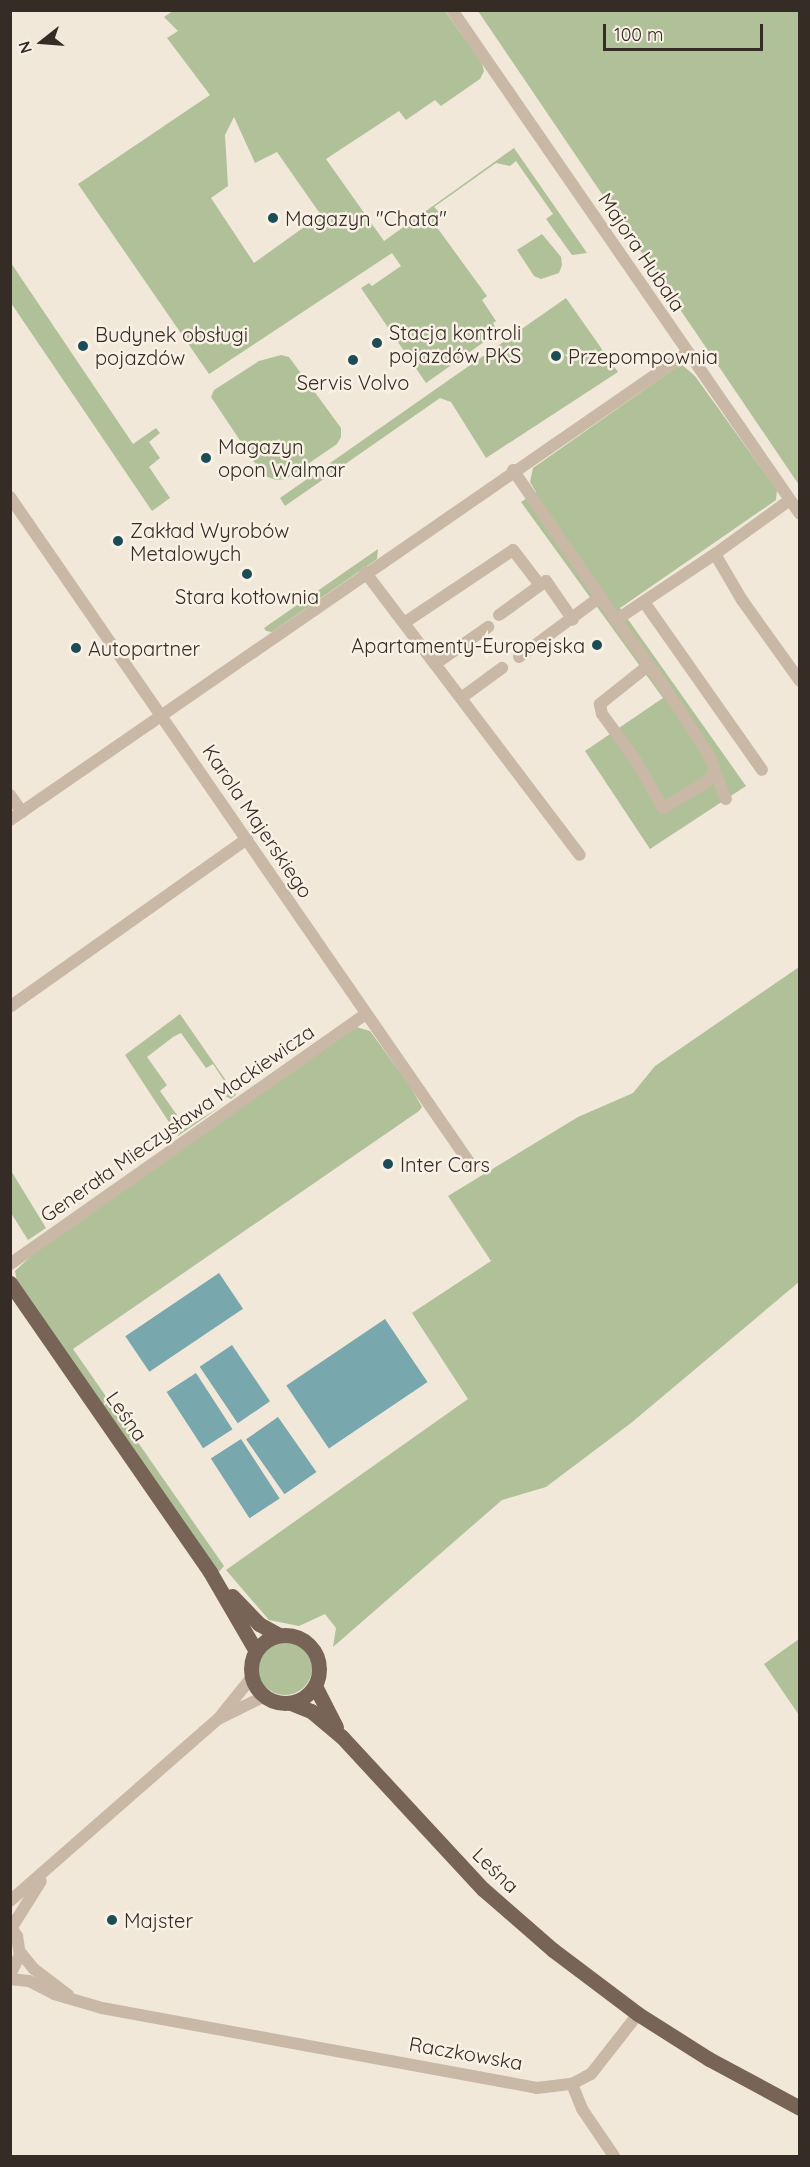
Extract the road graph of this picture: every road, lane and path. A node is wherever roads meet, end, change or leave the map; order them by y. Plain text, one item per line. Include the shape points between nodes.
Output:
1 (453, 10) edge
2 (687, 353) junction
3 (513, 470) junction
4 (10, 497) edge
5 (790, 500) junction
6 (800, 514) edge
7 (715, 554) junction
8 (365, 572) junction
9 (540, 585) junction
10 (600, 597) junction
11 (644, 602) junction
12 (499, 615) dead end
13 (573, 620) junction
14 (616, 620) junction
15 (404, 623) junction
16 (488, 627) dead end
17 (519, 657) dead end
18 (435, 664) junction
19 (649, 665) junction
20 (502, 668) dead end
21 (800, 681) edge
22 (461, 698) junction
23 (162, 715) junction
24 (762, 770) dead end
25 (715, 772) junction
26 (10, 795) edge
27 (726, 799) dead end
28 (22, 812) junction
29 (10, 820) edge
30 (247, 839) junction
31 (580, 855) dead end
32 (11, 1006) edge
33 (366, 1014) junction
34 (473, 1168) dead end
35 (10, 1264) edge
36 (10, 1283) edge
37 (210, 1572) junction
38 (279, 1635) junction
39 (256, 1651) junction
40 (252, 1677) junction
41 (315, 1686) junction
42 (265, 1696) junction
43 (291, 1702) junction
44 (218, 1719) junction
45 (342, 1737) junction
46 (51, 1868) junction
47 (10, 1901) edge
48 (11, 1927) edge
49 (20, 1952) junction
50 (10, 1977) edge
51 (73, 2000) junction
52 (638, 2014) junction
53 (572, 2084) junction
54 (800, 2108) edge
55 (614, 2157) edge

1 - 2 street, Majora Hubala
2 - 3 street
2 - 5 street, Majora Hubala
3 - 8 street
3 - 10 street
4 - 23 street, Karola Majerskiego
5 - 6 street, Majora Hubala
5 - 7 street
7 - 11 street
7 - 21 street via 742,600
8 - 15 street
8 - 23 street
9 - 12 street
9 - 13 street via 546,581
9 - 15 street via 513,550
10 - 13 street
10 - 14 street
11 - 14 street
11 - 24 street
13 - 17 street
14 - 19 street
15 - 18 street
16 - 18 street
18 - 22 street
19 - 25 street via 711,759
19 - 25 street via 602,700 602,714 635,759 663,808 706,782
20 - 22 street
22 - 31 street
23 - 28 street
23 - 30 street, Karola Majerskiego
25 - 27 street
26 - 28 street
28 - 29 street
30 - 32 street
30 - 33 street, Karola Majerskiego
33 - 34 street, Karola Majerskiego
33 - 35 street, Generała Mieczysława Mackiewicza
36 - 37 main road, Leśna
37 - 38 main road, Leśna via 259,1624
37 - 39 main road, Leśna
38 - 39 main road
38 - 41 main road via 302,1639 314,1649 319,1663
39 - 40 main road
40 - 42 main road
40 - 44 street
41 - 43 main road via 305,1697
41 - 45 main road, Leśna
42 - 43 main road
42 - 44 street
43 - 45 main road, Leśna via 311,1712
44 - 46 street
45 - 52 main road, Leśna via 483,1889
46 - 47 street
46 - 48 street
48 - 49 street
49 - 50 street
49 - 51 street, Raczkowska via 34,1969
50 - 51 street, Raczkowska
51 - 53 street, Raczkowska via 537,2088
52 - 53 street, Raczkowska via 604,2062
52 - 54 main road via 709,2059
53 - 55 street via 582,2109

